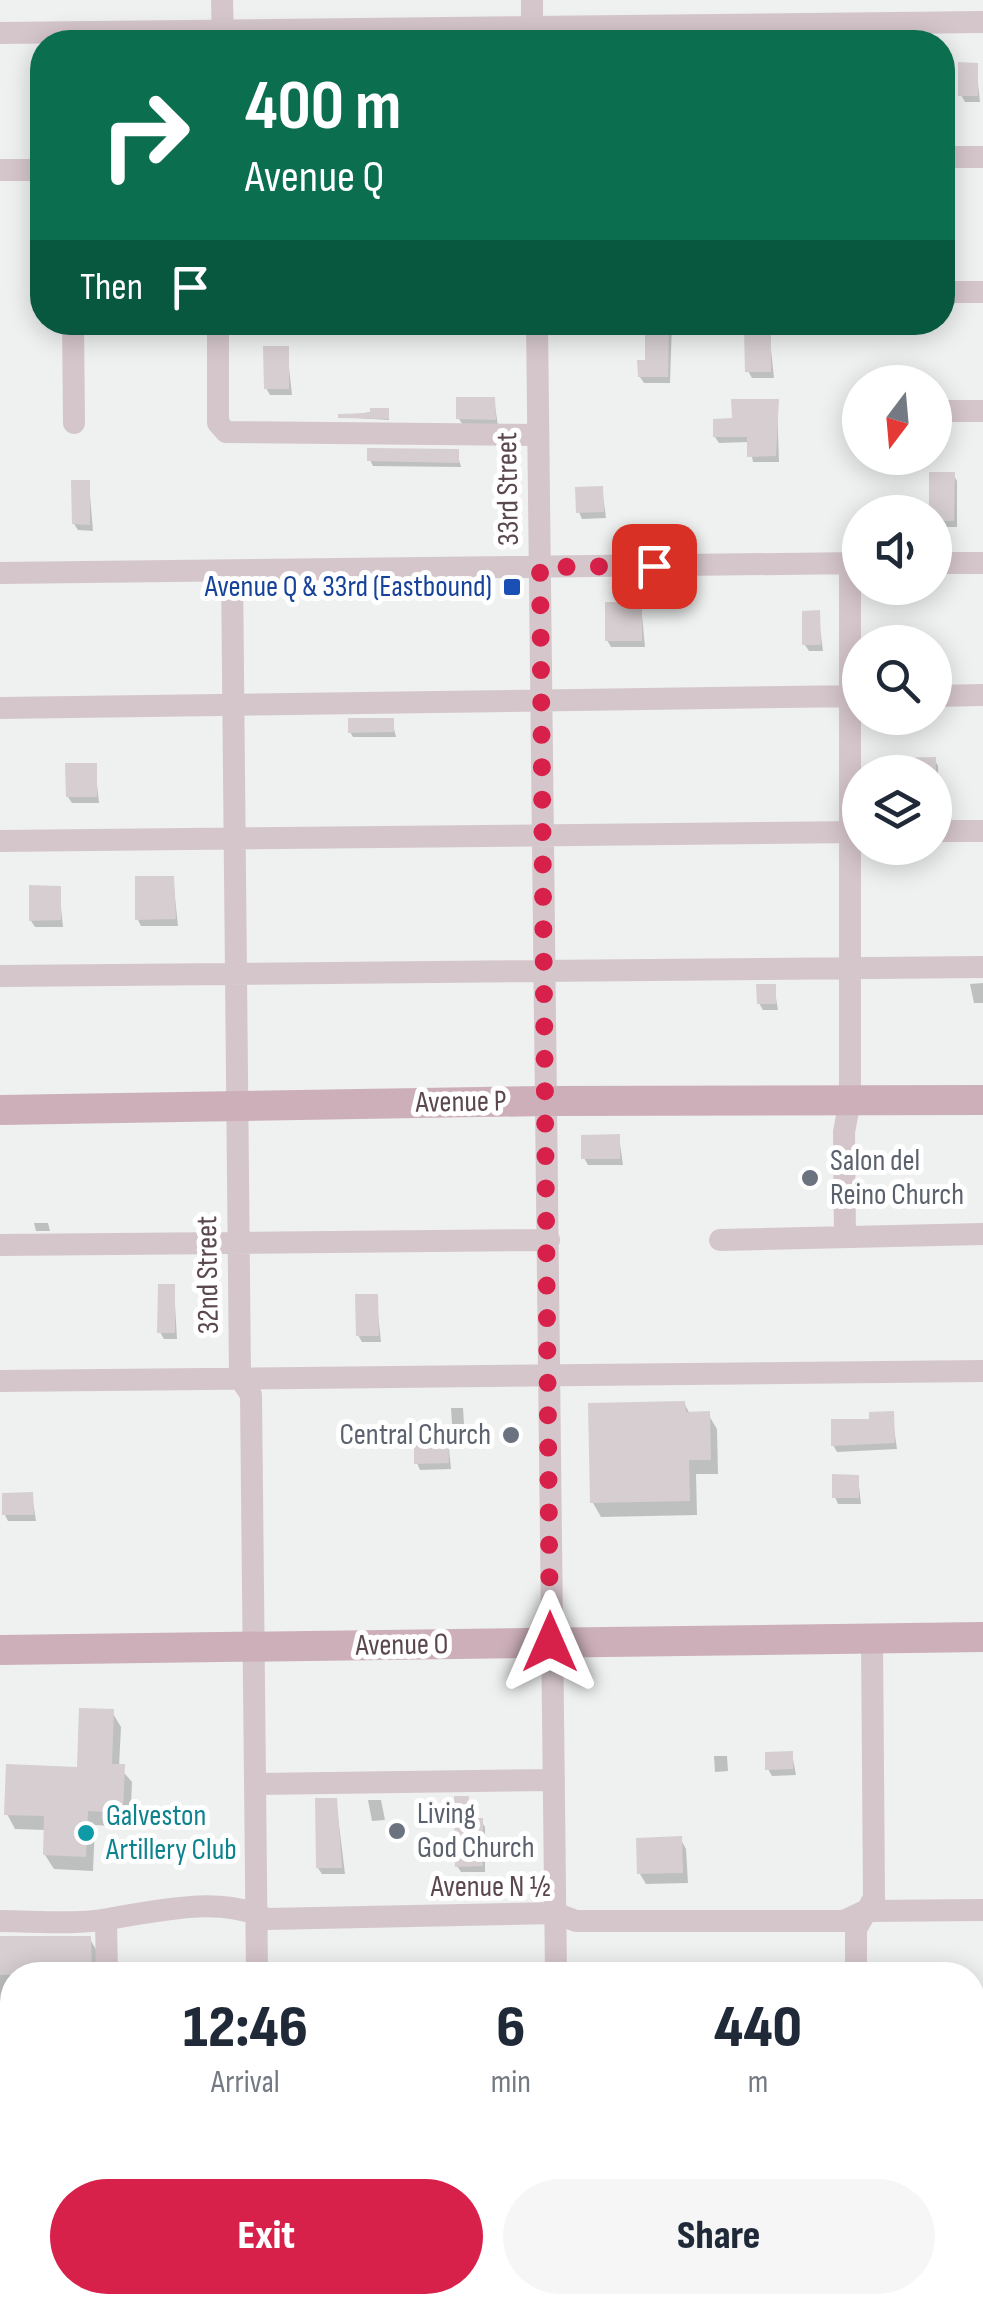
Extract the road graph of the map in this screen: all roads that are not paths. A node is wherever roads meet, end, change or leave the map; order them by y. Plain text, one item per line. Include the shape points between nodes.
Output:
1 (222, 0) edge
2 (532, 0) edge
3 (841, 0) edge
4 (983, 22) edge
5 (841, 24) junction
6 (223, 30) edge
7 (532, 30) edge
8 (672, 30) edge
9 (0, 33) edge
10 (30, 34) edge
11 (983, 156) edge
12 (955, 157) edge
13 (0, 170) edge
14 (30, 170) edge
15 (955, 292) edge
16 (983, 292) edge
17 (74, 335) edge
18 (218, 335) edge
19 (537, 335) edge
20 (983, 411) edge
21 (952, 412) edge
22 (74, 423) dead end
23 (538, 435) junction
24 (983, 562) edge
25 (842, 563) edge
26 (952, 563) edge
27 (540, 567) junction
28 (232, 571) junction
29 (0, 573) edge
30 (983, 695) edge
31 (842, 696) edge
32 (952, 696) edge
33 (542, 700) junction
34 (232, 704) junction
35 (0, 708) edge
36 (983, 830) edge
37 (952, 831) edge
38 (842, 832) edge
39 (543, 835) junction
40 (232, 839) junction
41 (0, 841) edge
42 (854, 865) edge
43 (851, 968) junction
44 (983, 968) edge
45 (545, 970) junction
46 (233, 973) junction
47 (0, 976) edge
48 (546, 1100) junction
49 (850, 1100) junction
50 (983, 1100) edge
51 (234, 1106) junction
52 (0, 1110) edge
53 (983, 1234) edge
54 (845, 1237) junction
55 (548, 1240) junction
56 (720, 1240) dead end
57 (237, 1244) junction
58 (0, 1245) edge
59 (983, 1371) edge
60 (550, 1374) junction
61 (240, 1378) junction
62 (0, 1381) edge
63 (983, 1637) edge
64 (872, 1640) junction
65 (550, 1642) junction
66 (253, 1647) junction
67 (0, 1650) edge
68 (554, 1780) junction
69 (256, 1784) junction
70 (983, 1910) edge
71 (865, 1911) junction
72 (555, 1913) junction
73 (257, 1914) junction
74 (106, 1920) junction
75 (0, 1922) edge
76 (107, 1962) edge
77 (258, 1962) edge
78 (556, 1962) edge
79 (856, 1962) edge

1 - 6 street
2 - 7 street
3 - 5 street
4 - 5 street
5 - 8 street
9 - 10 street
11 - 12 street
13 - 14 street
15 - 16 street
17 - 22 street
18 - 23 street via 218,423 226,432
19 - 23 street, 33rd Street
20 - 21 street
23 - 27 street, 33rd Street
24 - 26 street
25 - 27 street
27 - 28 street
27 - 33 street, 33rd Street
28 - 29 street
28 - 34 street, 32nd Street
30 - 32 street
31 - 33 street
33 - 34 street
33 - 39 street, 33rd Street
34 - 35 street
34 - 40 street, 32nd Street
36 - 37 street
38 - 39 street
39 - 40 street
39 - 45 street, 33rd Street
40 - 41 street
40 - 46 street, 32nd Street
42 - 43 street
43 - 44 street
43 - 45 street
43 - 49 street
45 - 46 street
45 - 48 street, 33rd Street
46 - 47 street
46 - 51 street, 32nd Street
48 - 49 main road, Avenue P
48 - 51 main road, Avenue P
48 - 55 street, 33rd Street
49 - 50 main road, Avenue P
49 - 54 street
51 - 52 main road, Avenue P
51 - 57 street, 32nd Street
53 - 54 street
54 - 56 street
55 - 57 street
55 - 60 street, 33rd Street
57 - 58 street
57 - 61 street, 32nd Street
59 - 60 street
60 - 61 street
60 - 65 street, 33rd Street
61 - 62 street
61 - 66 street, 32nd Street via 250,1394
63 - 64 main road, Avenue O
64 - 65 main road, Avenue O
64 - 71 street via 874,1898
65 - 66 main road, Avenue O
65 - 68 street, 33rd Street
66 - 67 main road, Avenue O
66 - 69 street, 32nd Street
68 - 69 street
68 - 72 street, 33rd Street
69 - 73 street, 32nd Street
70 - 71 street, Avenue N ½
71 - 72 street, Avenue N ½ via 844,1921 576,1921
71 - 79 street via 856,1929
72 - 73 street, Avenue N ½ via 272,1919
72 - 78 street, 33rd Street
73 - 74 street, Avenue N ½ via 145,1910
73 - 77 street, 32nd Street
74 - 75 street, Avenue N ½
74 - 76 street

